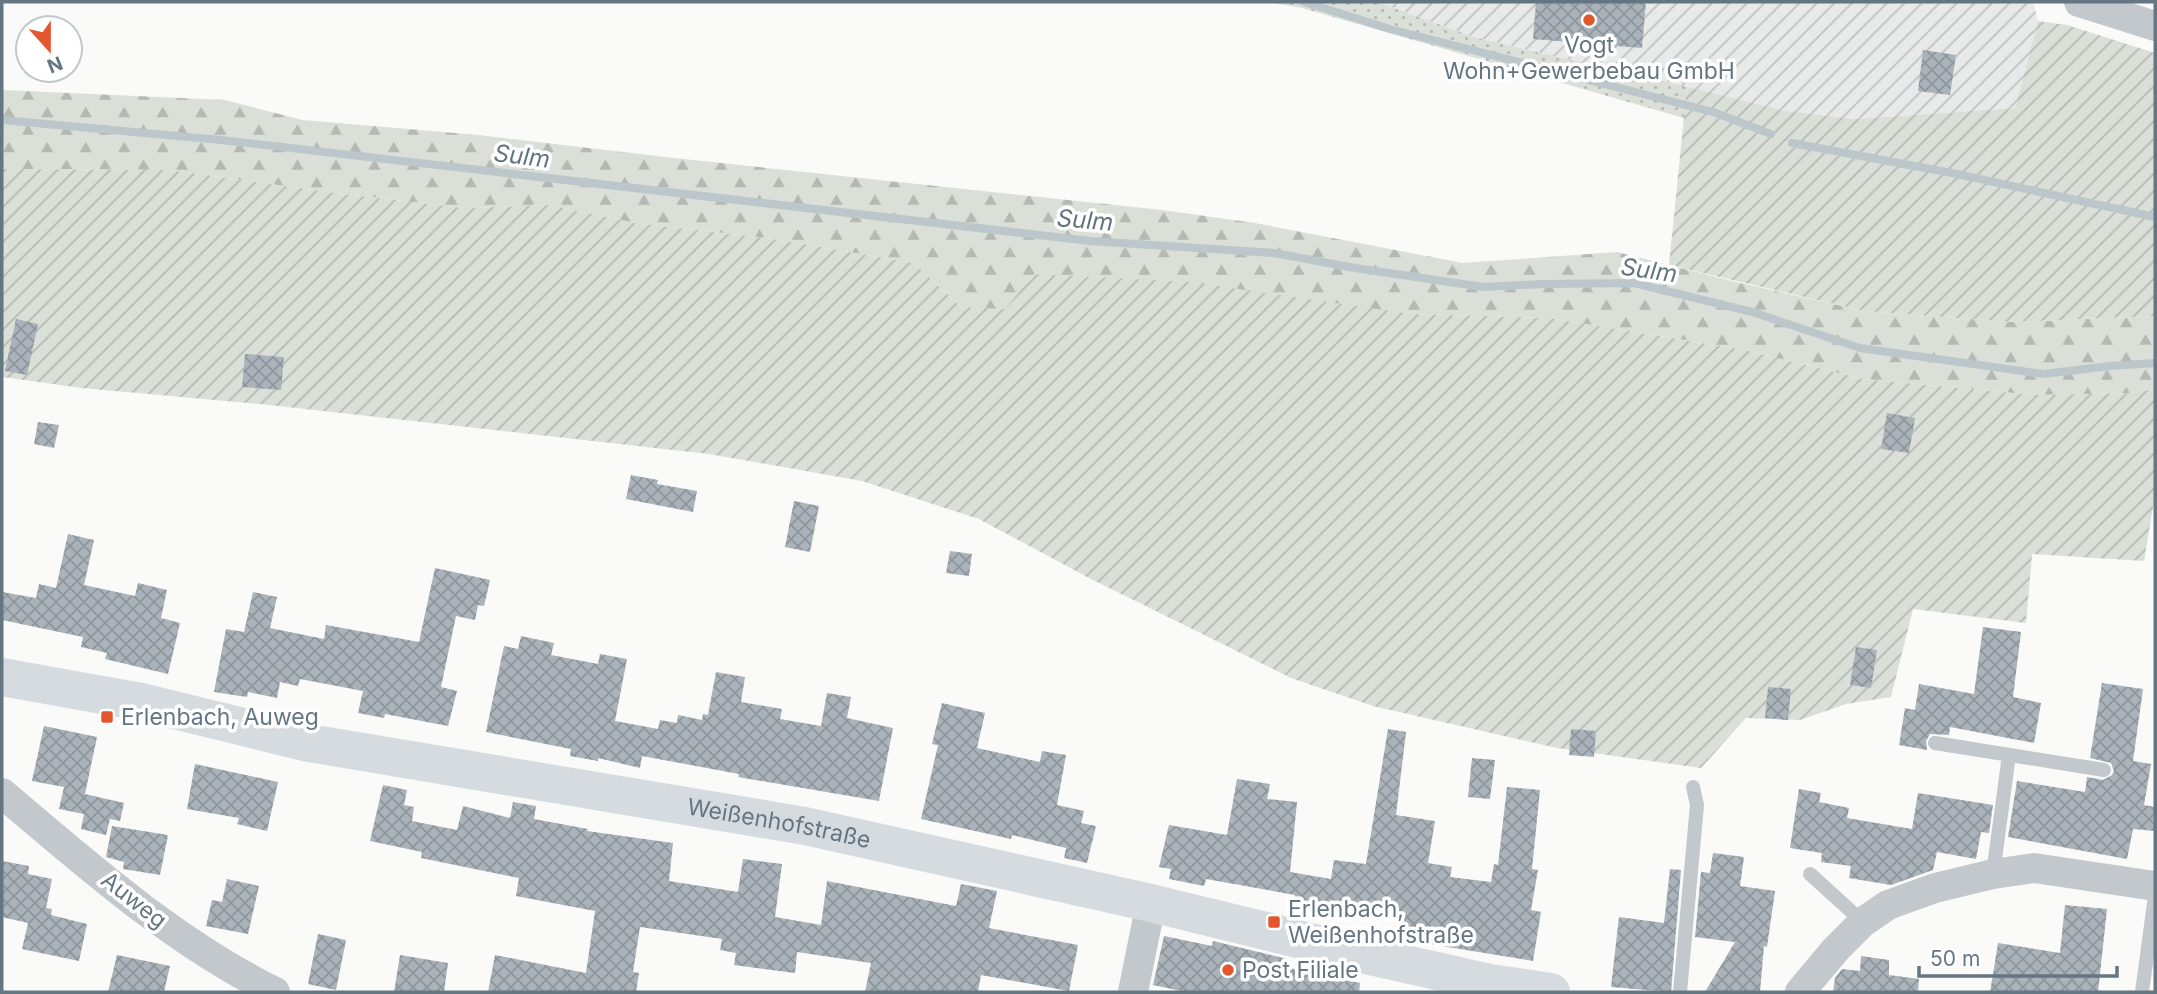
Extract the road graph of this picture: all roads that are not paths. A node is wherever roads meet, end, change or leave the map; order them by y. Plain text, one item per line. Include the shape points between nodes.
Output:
1 (2079, 2) edge
2 (2155, 26) edge
3 (2, 677) edge
4 (1935, 743) dead end
5 (2010, 755) junction
6 (2104, 770) dead end
7 (1693, 787) dead end
8 (2, 793) edge
9 (1810, 874) dead end
10 (1993, 874) junction
11 (2155, 886) edge
12 (2155, 896) edge
13 (1151, 903) junction
14 (1863, 922) junction
15 (1488, 987) edge
16 (275, 992) edge
17 (1133, 992) edge
18 (1551, 992) edge
19 (1680, 992) edge
20 (1800, 992) edge
21 (2142, 992) edge

1 - 2 street
3 - 13 street, Weißenhofstraße via 141,702 309,743 805,826
4 - 5 lane
5 - 6 lane
5 - 10 lane
7 - 19 lane via 1698,805
8 - 16 street, Auweg via 152,916 234,972
9 - 14 lane
10 - 11 street via 2034,868
10 - 14 street via 1888,905
12 - 21 lane
13 - 15 street, Weißenhofstraße
13 - 17 street
14 - 20 street
15 - 18 street, Weißenhofstraße

